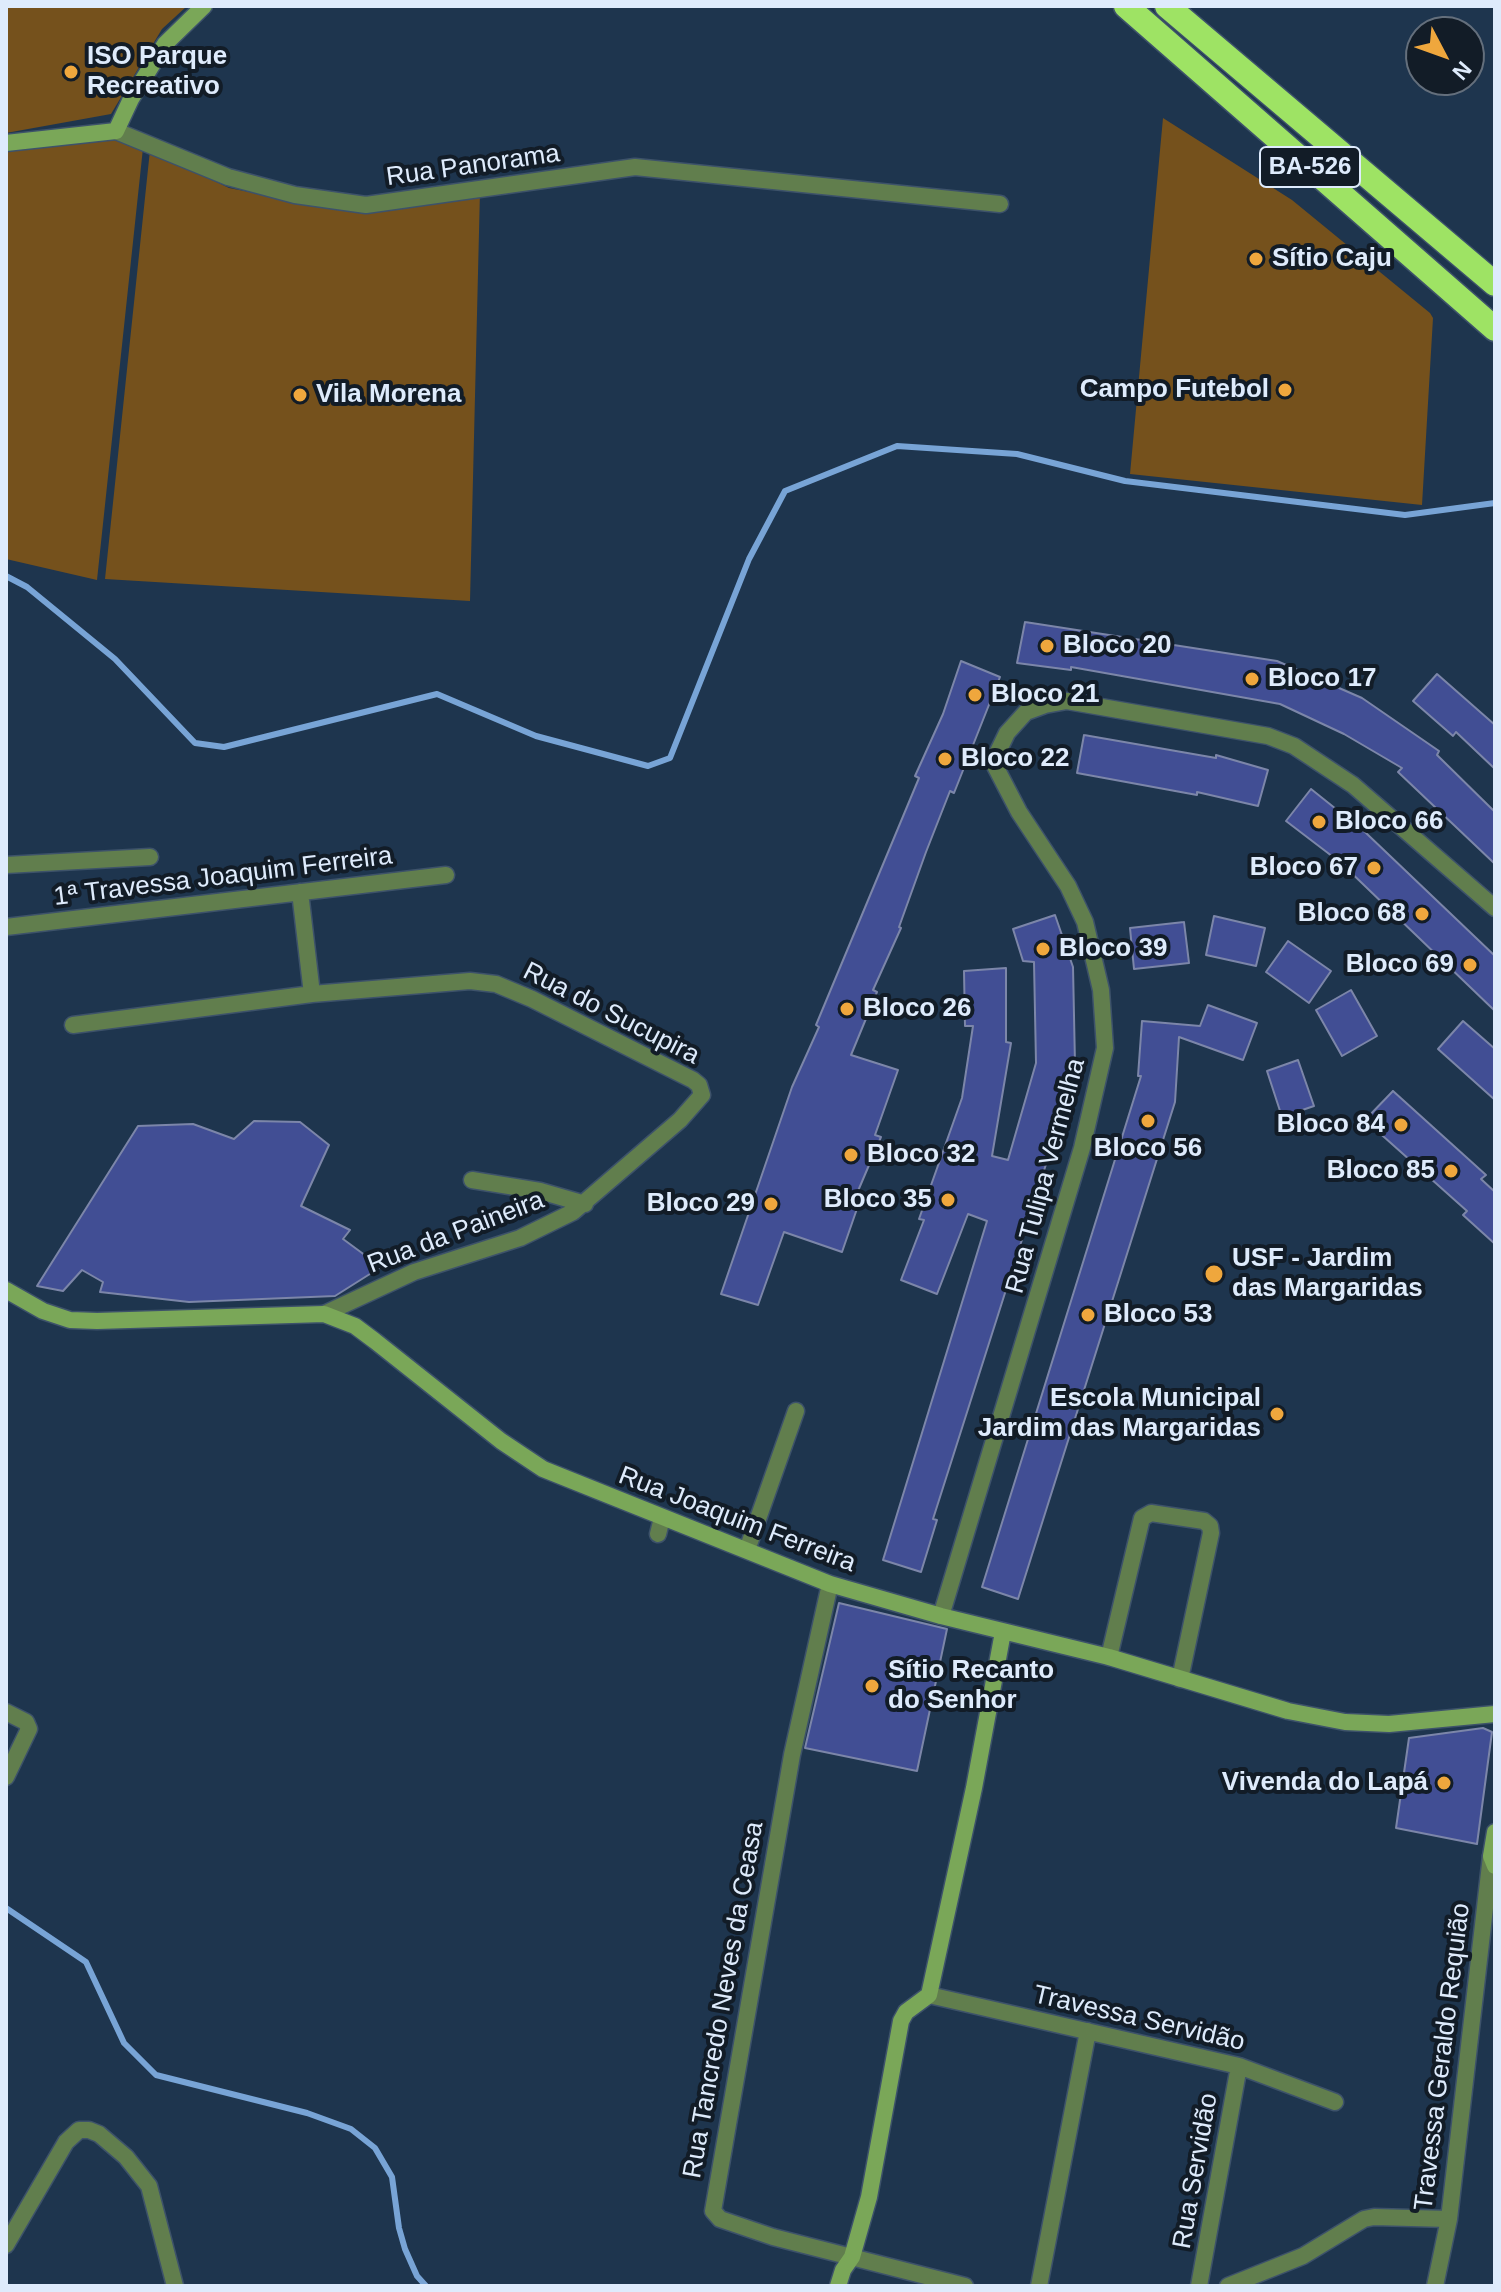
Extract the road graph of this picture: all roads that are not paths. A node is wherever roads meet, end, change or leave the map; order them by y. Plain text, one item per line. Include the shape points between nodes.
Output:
1 (204, 6) edge
2 (1126, 6) edge
3 (1167, 6) edge
4 (1178, 6) edge
5 (1237, 63) junction
6 (116, 131) junction
7 (6, 143) edge
8 (1000, 204) dead end
9 (1495, 284) edge
10 (1495, 329) edge
11 (150, 857) dead end
12 (6, 865) edge
13 (446, 875) dead end
14 (300, 892) junction
15 (1495, 908) edge
16 (6, 927) edge
17 (312, 994) junction
18 (73, 1025) dead end
19 (702, 1090) joint
20 (472, 1180) dead end
21 (585, 1204) junction
22 (6, 1291) edge
23 (324, 1314) junction
24 (796, 1411) dead end
25 (747, 1550) junction
26 (830, 1584) junction
27 (941, 1616) junction
28 (1003, 1632) junction
29 (1109, 1657) junction
30 (1180, 1679) junction
31 (6, 1712) edge
32 (1495, 1714) edge
33 (6, 1777) edge
34 (1495, 1832) edge
35 (1493, 1861) edge
36 (929, 1995) junction
37 (1088, 2031) junction
38 (1239, 2066) junction
39 (1335, 2102) dead end
40 (1449, 2219) junction
41 (6, 2245) edge
42 (852, 2257) junction
43 (175, 2286) edge
44 (838, 2286) edge
45 (965, 2286) edge
46 (1039, 2286) edge
47 (1199, 2286) edge
48 (1228, 2286) edge
49 (1435, 2286) edge

1 - 6 street via 165,44
2 - 10 highway, BA-526
3 - 5 highway, BA-526
4 - 5 highway
5 - 9 highway, BA-526
6 - 7 street
6 - 8 street, Rua Panorama via 228,177 295,195 366,205 635,167
11 - 12 street
13 - 14 street, 1ª Travessa Joaquim Ferreira
14 - 16 street, 1ª Travessa Joaquim Ferreira
14 - 17 street
15 - 27 street, Rua Tulipa Vermelha via 1353,785 1294,746 1268,736 1067,701 1026,712 1007,733 993,762 1085,922 1101,990 1105,1048 1082,1148
17 - 18 street, Rua do Sucupira
17 - 19 street, Rua do Sucupira via 470,981 496,984 693,1080
19 - 21 street, Rua da Paineira via 694,1107
20 - 21 street
21 - 23 street, Rua da Paineira via 520,1238 414,1272
22 - 23 street, Rua Joaquim Ferreira via 70,1320
23 - 25 street, Rua Joaquim Ferreira via 355,1326 523,1458 660,1526
24 - 25 street
25 - 26 street, Rua Joaquim Ferreira
26 - 27 street, Rua Joaquim Ferreira
26 - 42 street, Rua Tancredo Neves da Ceasa via 792,1755 712,2205 720,2219
27 - 28 street, Rua Joaquim Ferreira
28 - 29 street, Rua Joaquim Ferreira
28 - 36 street
29 - 30 street, Rua Joaquim Ferreira
29 - 30 street via 1142,1518 1151,1513 1204,1521 1211,1533
30 - 32 street, Rua Joaquim Ferreira via 1345,1722 1389,1724
31 - 33 street via 29,1729
34 - 35 street, Travessa Geraldo Requião
35 - 40 street, Travessa Geraldo Requião
36 - 37 street, Travessa Servidão
36 - 42 street via 901,2021
37 - 38 street, Travessa Servidão
37 - 46 street
38 - 39 street, Travessa Servidão
38 - 47 street, Rua Servidão
40 - 48 street via 1364,2219 1303,2256
40 - 49 street, Travessa Geraldo Requião
41 - 43 street via 66,2142 79,2130 89,2130 141,2174 156,2205
42 - 44 street
42 - 45 street, Rua Tancredo Neves da Ceasa

